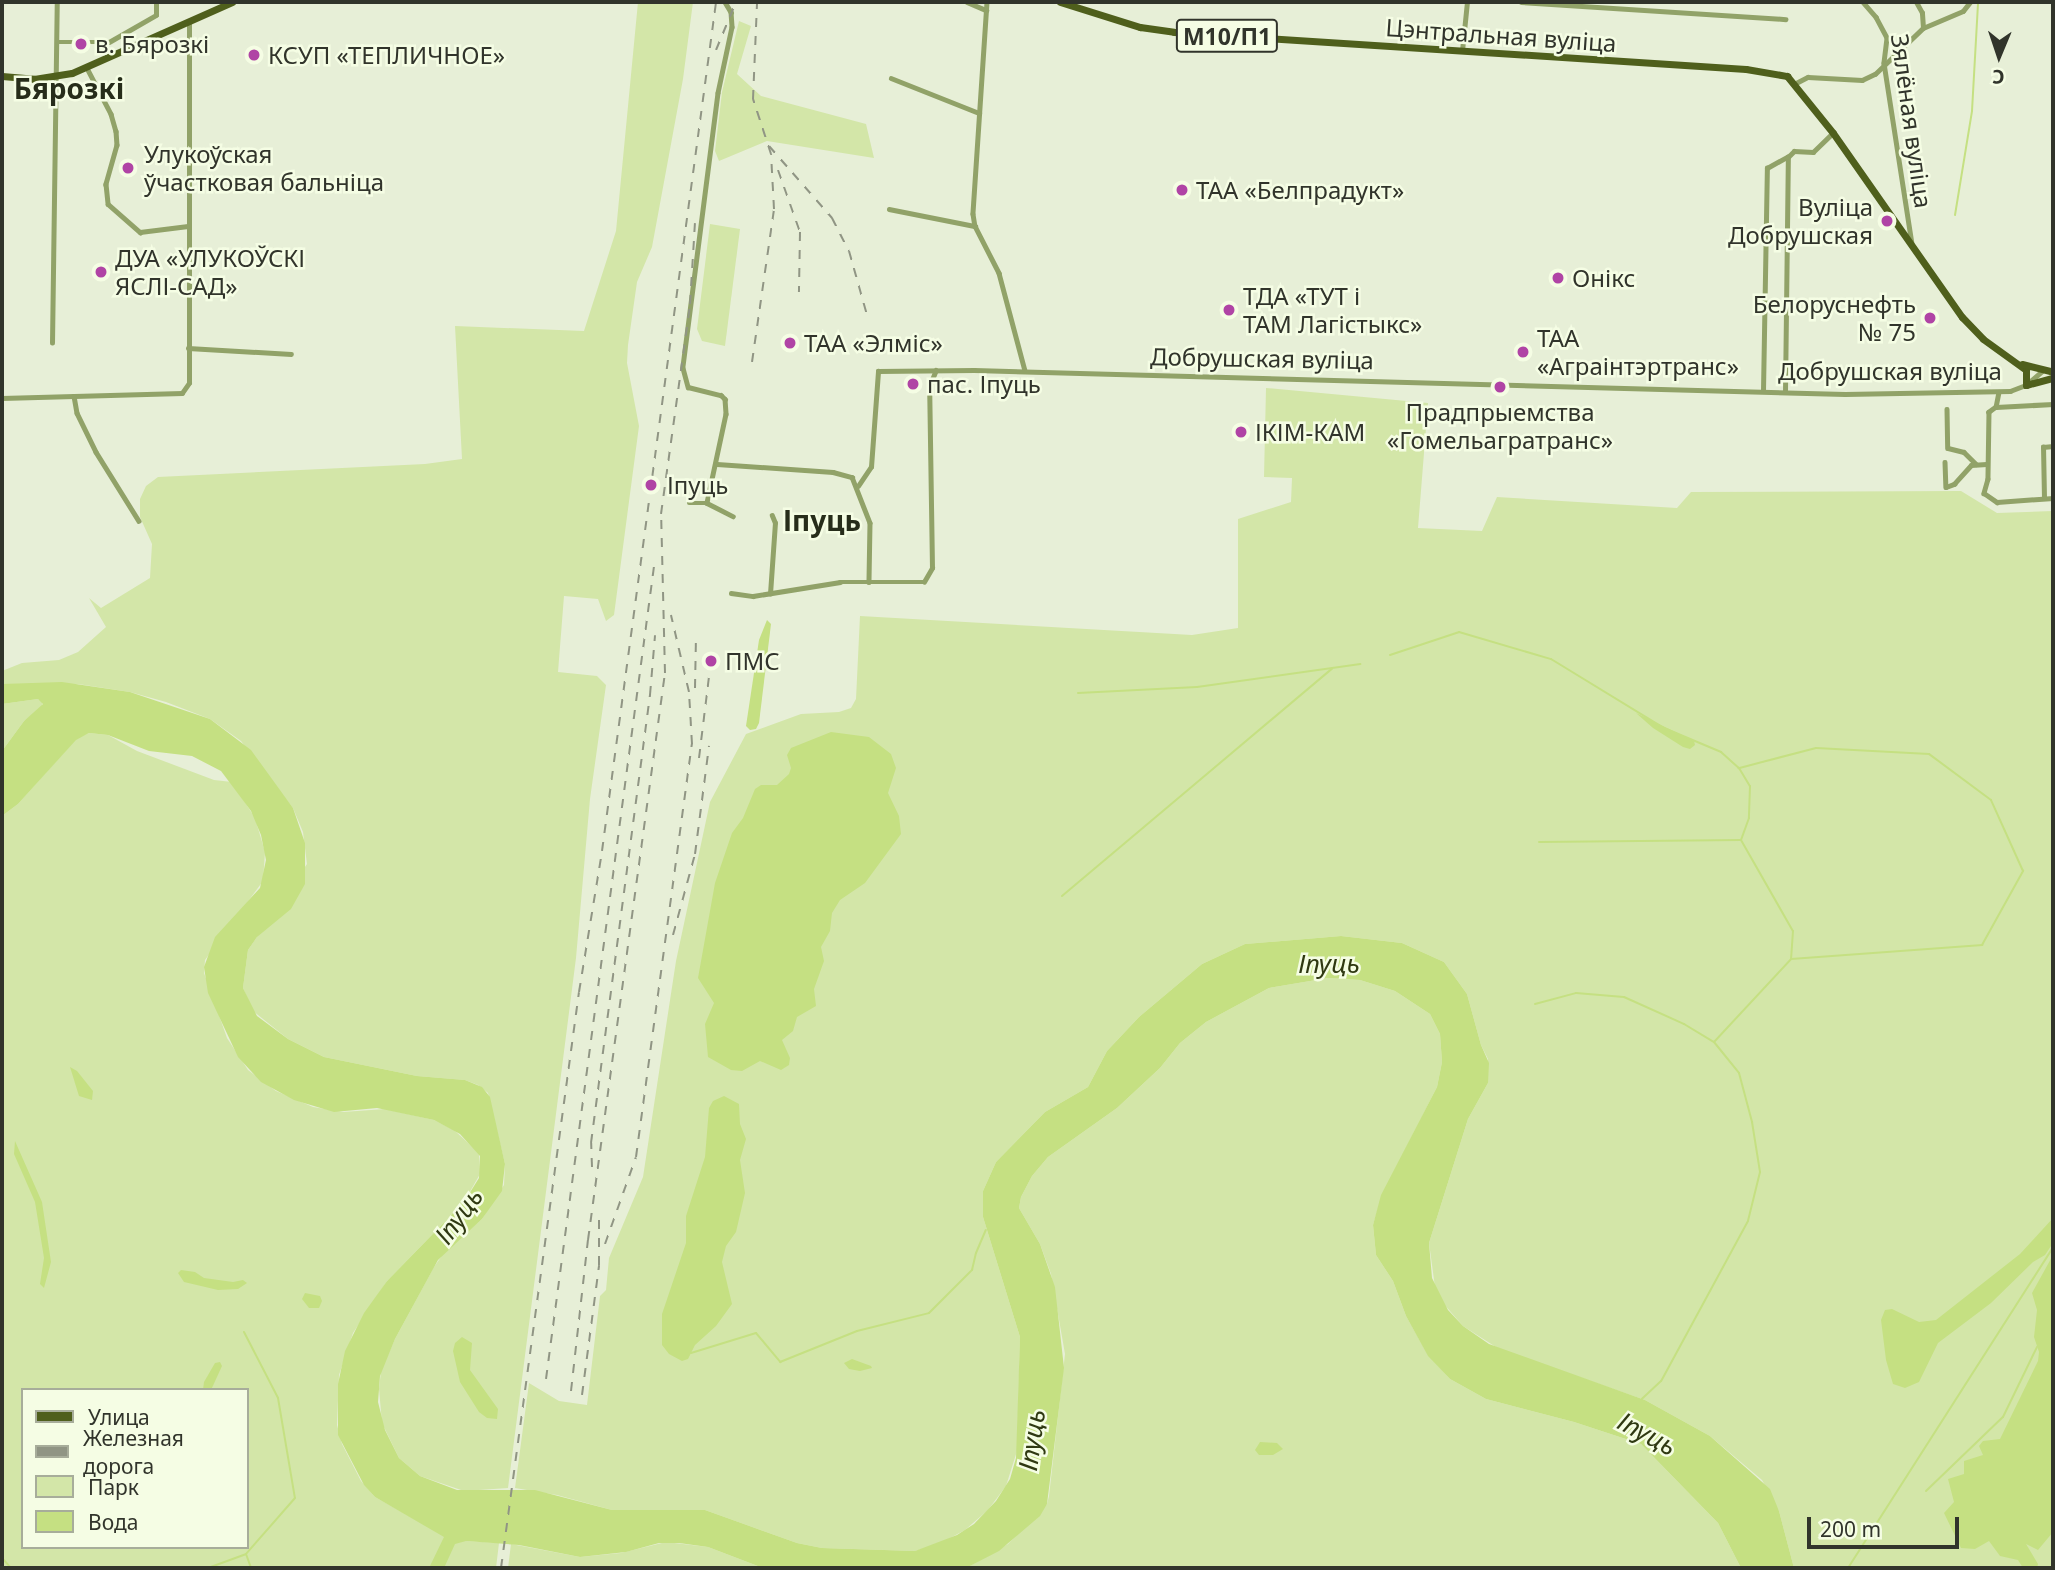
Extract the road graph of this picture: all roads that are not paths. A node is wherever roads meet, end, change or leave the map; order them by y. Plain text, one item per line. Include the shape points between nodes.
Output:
1 (57, 2) edge
2 (156, 2) edge
3 (232, 2) edge
4 (725, 2) edge
5 (967, 2) edge
6 (987, 2) edge
7 (1060, 2) edge
8 (1467, 2) edge
9 (1521, 2) edge
10 (1863, 2) edge
11 (1916, 2) edge
12 (1970, 2) edge
13 (1069, 4) edge
14 (986, 10) junction
15 (1785, 19) dead end
16 (189, 21) junction
17 (1923, 28) junction
18 (57, 42) junction
19 (1462, 51) junction
20 (1884, 63) junction
21 (87, 68) junction
22 (2, 76) edge
23 (56, 77) junction
24 (891, 78) dead end
25 (1796, 83) junction
26 (979, 113) junction
27 (1833, 133) junction
28 (1788, 157) junction
29 (889, 209) dead end
30 (188, 226) junction
31 (975, 226) junction
32 (1913, 250) junction
33 (52, 343) dead end
34 (188, 348) junction
35 (291, 354) dead end
36 (2018, 363) junction
37 (937, 369) junction
38 (1026, 371) junction
39 (2042, 371) junction
40 (2053, 372) edge
41 (2053, 378) edge
42 (2026, 385) junction
43 (1763, 391) junction
44 (1999, 391) junction
45 (1784, 393) junction
46 (75, 396) junction
47 (2, 398) edge
48 (2053, 404) edge
49 (1996, 407) junction
50 (1947, 410) dead end
51 (2053, 446) edge
52 (1945, 462) dead end
53 (717, 464) junction
54 (1976, 464) junction
55 (1986, 464) junction
56 (858, 486) junction
57 (2044, 498) junction
58 (2053, 498) edge
59 (689, 503) dead end
60 (707, 503) junction
61 (733, 516) dead end
62 (772, 516) dead end
63 (139, 522) dead end
64 (869, 582) junction
65 (731, 593) dead end
66 (770, 595) junction

1 - 18 street
2 - 18 street via 156,15 109,42
3 - 16 main road
4 - 53 street via 732,27 718,93 683,368 688,387 725,399
5 - 14 street
6 - 14 street
7 - 13 main road, М10/П1
8 - 19 street
9 - 15 street
10 - 20 street, Зялёная вуліца via 1887,38
11 - 17 street via 1923,13
12 - 17 street via 1963,11
13 - 19 main road, Цэнтральная вуліца / М10/П1 via 1140,27 1174,32
14 - 26 street
16 - 21 main road
16 - 30 street
17 - 20 street
18 - 23 street
19 - 25 main road, Цэнтральная вуліца / М10/П1 via 1746,69 1776,72
20 - 25 street via 1862,80 1808,77
20 - 32 street, Зялёная вуліца
21 - 23 main road
21 - 30 street via 116,131 117,145 106,184 108,204 140,232
22 - 23 main road
23 - 33 street
24 - 26 street
25 - 27 main road
26 - 31 street
27 - 28 street via 1813,152 1794,150
27 - 32 main road
28 - 43 street, Добрушская вуліца via 1767,169
28 - 45 street
29 - 31 street
30 - 34 street
31 - 38 street via 999,273
32 - 36 main road via 1974,331
34 - 35 street
34 - 46 street via 189,383 182,393
36 - 39 main road
36 - 42 main road via 2028,376
37 - 38 street, Добрушская вуліца
37 - 56 street, Добрушская вуліца via 878,371 871,467
37 - 64 street via 929,387 933,536 929,577 925,582
38 - 43 street, Добрушская вуліца
39 - 40 main road
39 - 42 street, Добрушская вуліца
41 - 42 main road
42 - 44 street, Добрушская вуліца
43 - 45 street, Добрушская вуліца
44 - 45 street, Добрушская вуліца
44 - 49 street
46 - 47 street
46 - 63 street via 77,412 96,452
48 - 49 street
49 - 55 street via 1989,412
50 - 54 street via 1948,448 1964,452
51 - 57 street via 2043,447
52 - 54 street via 1946,487
53 - 56 street via 840,473 852,477
53 - 60 street
54 - 55 street
55 - 57 street via 1984,494 1997,502
56 - 64 street via 870,523
57 - 58 street
59 - 60 street
60 - 61 street
62 - 66 street
64 - 66 street via 840,582
65 - 66 street

